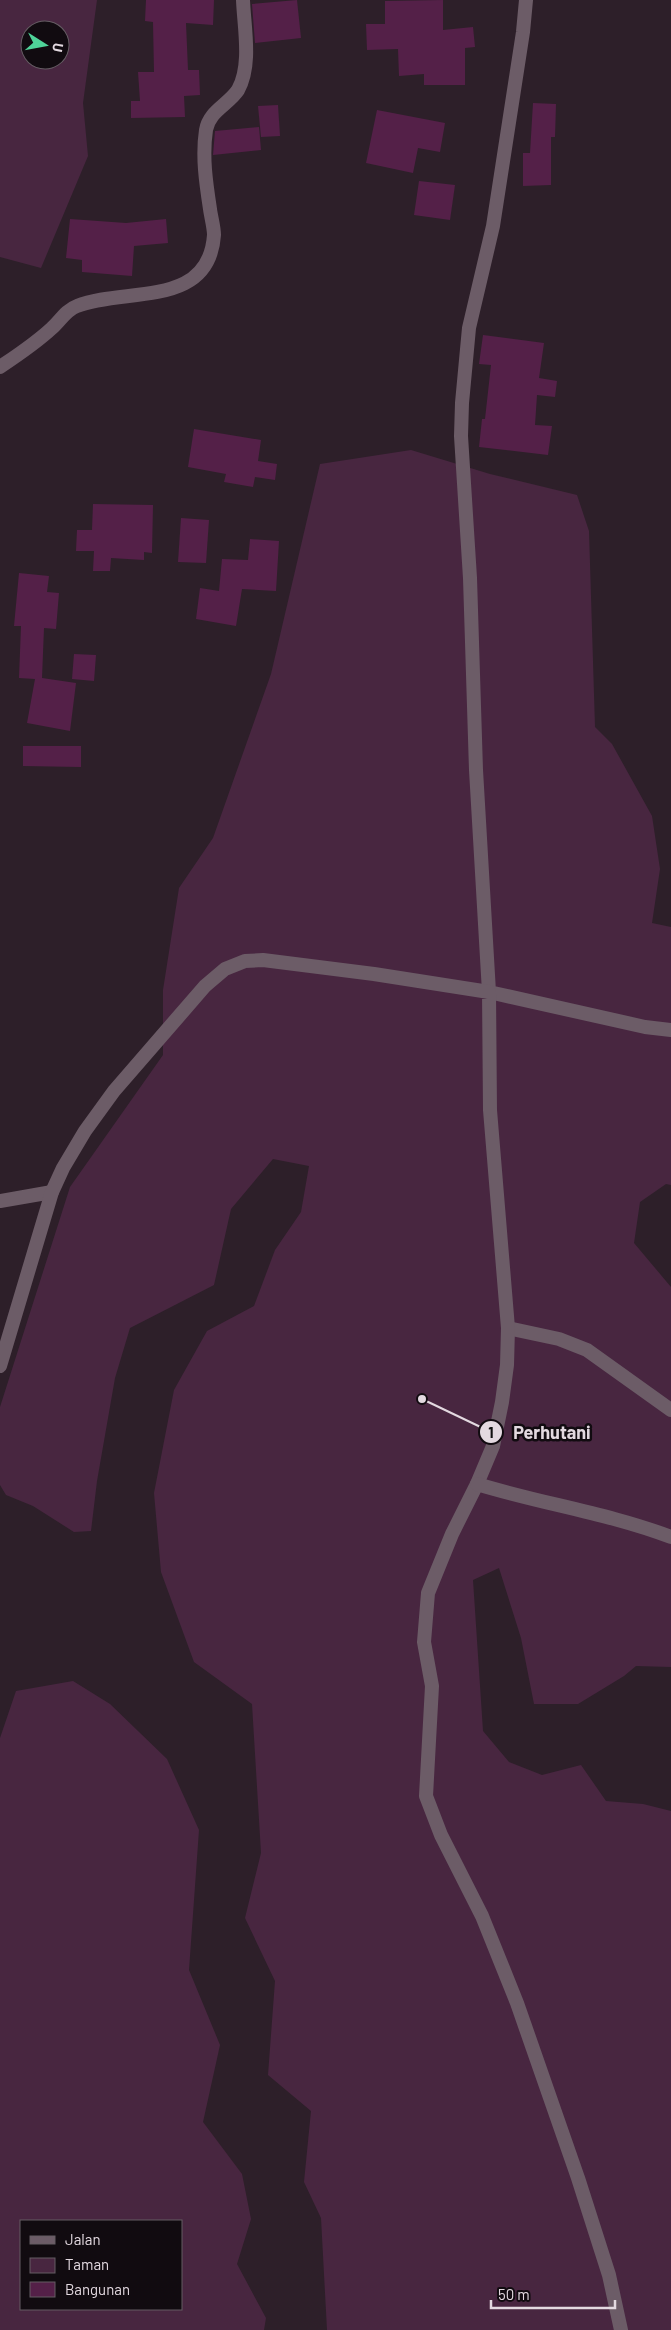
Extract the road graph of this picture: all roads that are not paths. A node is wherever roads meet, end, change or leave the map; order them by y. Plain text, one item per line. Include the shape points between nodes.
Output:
1 (243, 0) edge
2 (526, 0) edge
3 (0, 367) edge
4 (489, 992) junction
5 (671, 1030) edge
6 (52, 1192) junction
7 (0, 1201) edge
8 (508, 1328) junction
9 (0, 1366) edge
10 (671, 1410) edge
11 (477, 1484) junction
12 (671, 1537) edge
13 (621, 2330) edge

1 - 3 street via 244,75 238,90 207,121 204,137 204,163 214,235 207,262 195,278 174,290 77,306
2 - 4 street via 493,226 469,328 462,403 476,770
4 - 5 street
4 - 6 street via 263,960 244,961 225,969 205,986 114,1091 63,1168
4 - 8 street via 490,1110
6 - 7 street
6 - 9 street
8 - 10 street via 559,1339 588,1350
8 - 11 street via 502,1402 493,1446
11 - 12 street via 534,1501 637,1524
11 - 13 street via 428,1593 424,1642 432,1686 426,1796 518,2003 604,2257

